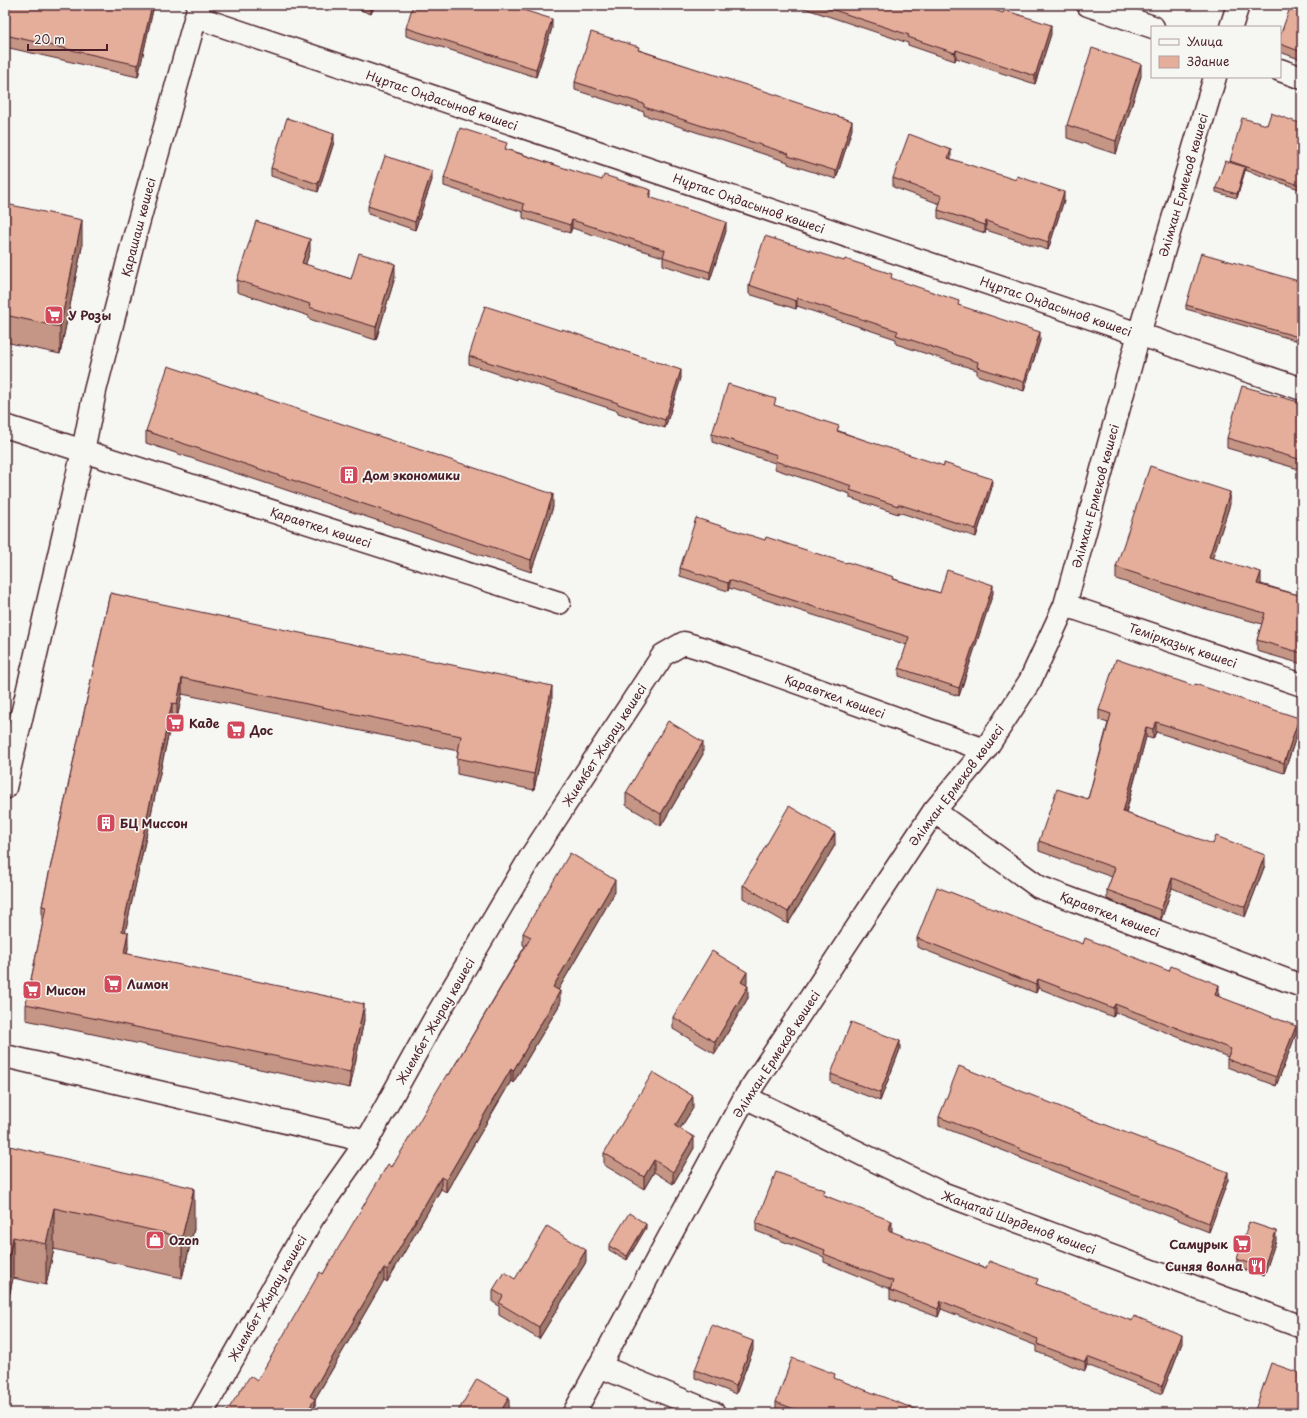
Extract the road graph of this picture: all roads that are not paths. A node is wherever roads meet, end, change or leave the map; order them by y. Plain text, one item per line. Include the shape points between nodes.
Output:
1 (1088, 5) edge
2 (1238, 5) edge
3 (197, 11) edge
4 (1151, 26) edge
5 (1231, 26) edge
6 (1281, 70) edge
7 (1215, 78) edge
8 (1302, 78) edge
9 (1139, 334) junction
10 (1302, 389) edge
11 (5, 426) edge
12 (83, 451) junction
13 (559, 602) dead end
14 (1065, 605) junction
15 (684, 643) joint
16 (1302, 685) edge
17 (985, 750) junction
18 (5, 788) edge
19 (934, 811) junction
20 (1302, 986) edge
21 (5, 1056) edge
22 (745, 1097) junction
23 (367, 1141) junction
24 (1302, 1327) edge
25 (599, 1366) junction
26 (202, 1413) edge
27 (574, 1413) edge
28 (714, 1413) edge

1 - 4 street
2 - 5 street
3 - 9 street, Нұртас Оңдасынов көшесі
3 - 12 street, Қарашаш көшесі via 95,391
6 - 8 street
7 - 9 street, Әлімхан Ермеков көшесі
9 - 10 street, Нұртас Оңдасынов көшесі
9 - 14 street, Әлімхан Ермеков көшесі
11 - 12 street, Қараөткел көшесі
12 - 13 street, Қараөткел көшесі
12 - 18 street, Қарашаш көшесі
14 - 16 street, Темірқазық көшесі
14 - 17 street, Әлімхан Ермеков көшесі via 1030,680
15 - 17 street, Қараөткел көшесі
15 - 23 street, Жиембет Жырау көшесі via 663,655 530,858 434,1020
17 - 19 street, Әлімхан Ермеков көшесі
19 - 20 street, Қараөткел көшесі via 1039,887
19 - 22 street, Әлімхан Ермеков көшесі
21 - 23 street
22 - 24 street, Жаңатай Шәрденов көшесі via 939,1192
22 - 25 street, Әлімхан Ермеков көшесі
23 - 26 street, Жиембет Жырау көшесі via 312,1219
25 - 27 street, Әлімхан Ермеков көшесі
25 - 28 street

